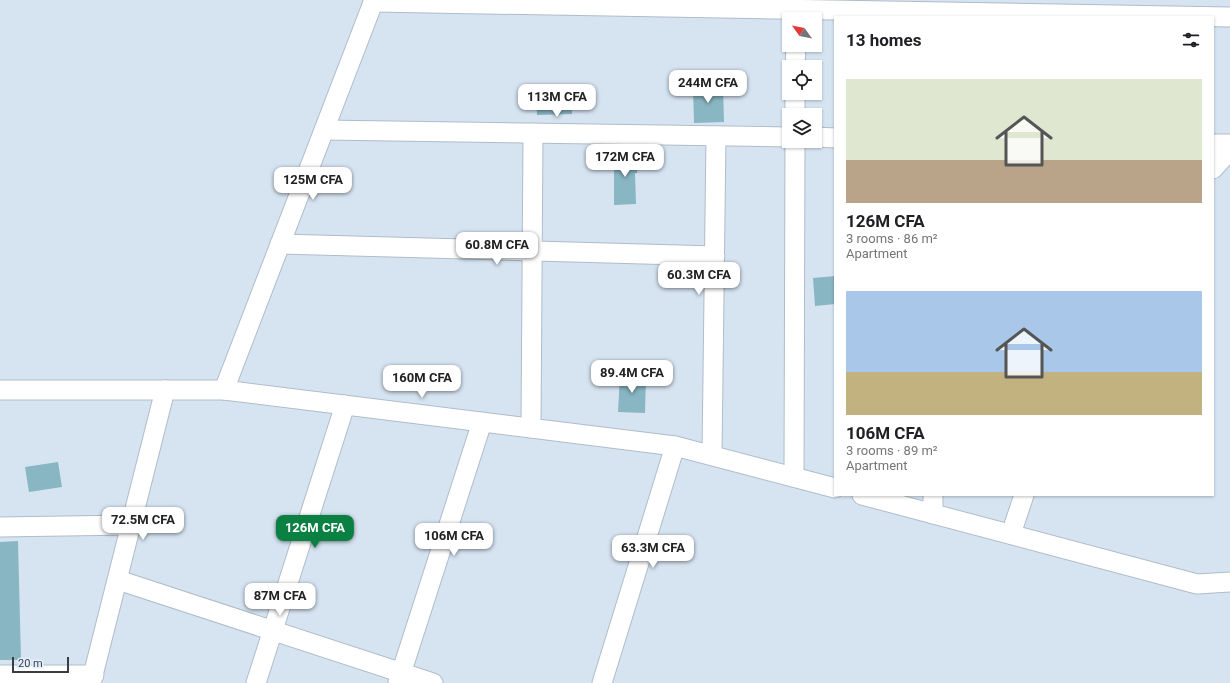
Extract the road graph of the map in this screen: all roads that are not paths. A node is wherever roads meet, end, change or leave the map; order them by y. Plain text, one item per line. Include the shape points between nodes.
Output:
1 (374, 1) edge
2 (782, 14) edge
3 (822, 14) edge
4 (1085, 16) edge
5 (1214, 17) edge
6 (1230, 17) edge
7 (324, 130) junction
8 (532, 133) junction
9 (716, 136) junction
10 (782, 137) edge
11 (822, 138) edge
12 (834, 138) edge
13 (1214, 144) edge
14 (1230, 144) edge
15 (795, 148) edge
16 (1230, 150) edge
17 (1214, 167) edge
18 (280, 244) junction
19 (532, 251) junction
20 (715, 256) junction
21 (0, 390) edge
22 (165, 390) junction
23 (224, 390) junction
24 (345, 405) junction
25 (482, 422) junction
26 (531, 428) junction
27 (675, 446) junction
28 (712, 456) junction
29 (794, 477) junction
30 (834, 488) edge
31 (866, 496) edge
32 (933, 496) edge
33 (1024, 496) edge
34 (933, 514) junction
35 (131, 525) junction
36 (0, 527) edge
37 (1010, 534) junction
38 (118, 580) junction
39 (1230, 582) edge
40 (273, 630) junction
41 (0, 675) edge
42 (399, 678) edge
43 (93, 679) edge
44 (256, 683) edge
45 (433, 683) edge
46 (602, 683) edge

1 - 2 street
1 - 7 street
3 - 4 street
5 - 6 street
7 - 8 street
7 - 18 street
8 - 9 street
8 - 19 street
9 - 10 street
9 - 20 street
11 - 12 street
13 - 14 street
15 - 29 street
16 - 17 street
18 - 19 street
18 - 23 street
19 - 20 street
19 - 26 street
20 - 28 street
21 - 22 street
22 - 23 street
22 - 35 street
23 - 24 street
24 - 25 street
24 - 40 street
25 - 26 street
25 - 42 street
26 - 27 street
27 - 28 street
27 - 46 street
28 - 29 street
29 - 30 street
31 - 34 street
32 - 34 street
33 - 37 street
34 - 37 street
35 - 36 street
35 - 38 street
37 - 39 street via 1197,584
38 - 40 street
38 - 43 street
40 - 42 street
40 - 44 street
41 - 43 street
42 - 45 street

